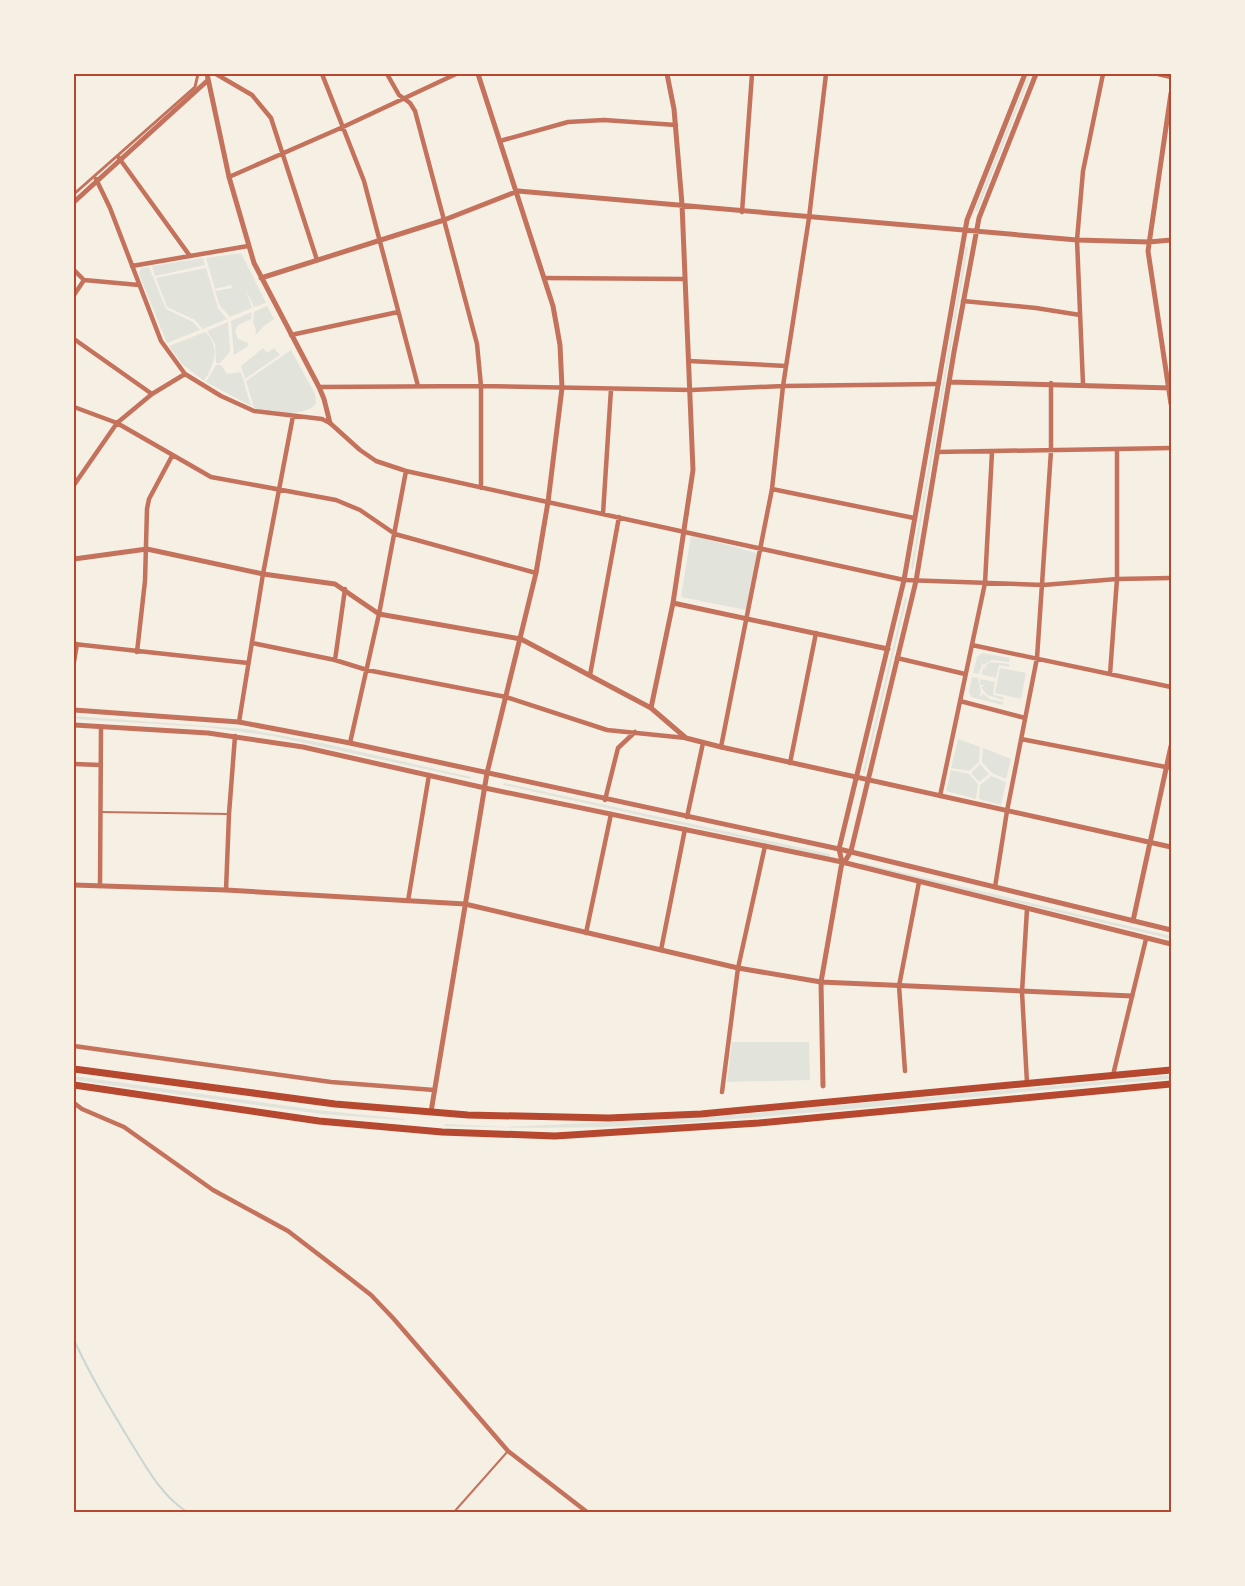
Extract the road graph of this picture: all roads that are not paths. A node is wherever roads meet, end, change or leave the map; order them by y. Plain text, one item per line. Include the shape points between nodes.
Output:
1 (198, 74) edge
2 (207, 74) edge
3 (216, 74) edge
4 (322, 74) edge
5 (387, 74) edge
6 (456, 74) edge
7 (478, 74) edge
8 (668, 74) edge
9 (752, 74) edge
10 (826, 74) edge
11 (1025, 74) edge
12 (1036, 74) edge
13 (1103, 74) edge
14 (1158, 74) edge
15 (1171, 76) edge
16 (207, 80) junction
17 (1171, 93) edge
18 (404, 98) junction
19 (676, 126) junction
20 (1168, 126) edge
21 (343, 127) junction
22 (500, 141) junction
23 (282, 154) junction
24 (119, 158) junction
25 (229, 176) junction
26 (96, 179) junction
27 (518, 191) junction
28 (74, 194) edge
29 (74, 202) edge
30 (682, 204) junction
31 (742, 212) junction
32 (809, 218) junction
33 (444, 220) junction
34 (965, 231) junction
35 (976, 232) junction
36 (379, 240) junction
37 (1078, 240) junction
38 (1171, 240) edge
39 (1148, 242) junction
40 (248, 246) junction
41 (190, 256) junction
42 (317, 260) junction
43 (132, 266) junction
44 (74, 270) edge
45 (261, 278) junction
46 (544, 278) junction
47 (684, 279) junction
48 (84, 280) junction
49 (139, 285) junction
50 (74, 295) edge
51 (963, 301) junction
52 (398, 312) junction
53 (1080, 315) junction
54 (291, 335) junction
55 (74, 339) edge
56 (689, 361) junction
57 (786, 366) junction
58 (185, 374) junction
59 (949, 382) junction
60 (1051, 383) junction
61 (937, 384) junction
62 (1083, 384) junction
63 (418, 386) junction
64 (481, 386) junction
65 (783, 386) junction
66 (319, 387) junction
67 (562, 388) junction
68 (1170, 388) edge
69 (611, 389) junction
70 (691, 390) junction
71 (152, 394) junction
72 (1171, 404) edge
73 (74, 407) edge
74 (293, 416) junction
75 (117, 423) junction
76 (330, 423) junction
77 (1171, 448) edge
78 (1117, 449) junction
79 (1051, 451) junction
80 (937, 452) junction
81 (992, 452) junction
82 (172, 456) junction
83 (406, 471) junction
84 (74, 485) edge
85 (481, 488) junction
86 (772, 489) junction
87 (280, 490) junction
88 (548, 502) junction
89 (603, 514) junction
90 (619, 518) junction
91 (914, 518) junction
92 (685, 532) junction
93 (395, 534) junction
94 (761, 547) junction
95 (147, 549) junction
96 (74, 559) edge
97 (536, 573) junction
98 (263, 574) junction
99 (1171, 578) edge
100 (1117, 579) junction
101 (904, 580) junction
102 (916, 581) junction
103 (985, 583) junction
104 (1043, 584) junction
105 (345, 590) junction
106 (674, 602) junction
107 (379, 614) junction
108 (746, 618) junction
109 (816, 633) junction
110 (521, 639) junction
111 (252, 643) junction
112 (75, 644) edge
113 (972, 645) junction
114 (888, 649) junction
115 (137, 652) junction
116 (897, 658) junction
117 (1037, 658) junction
118 (335, 660) junction
119 (74, 662) edge
120 (248, 663) junction
121 (367, 670) junction
122 (965, 674) junction
123 (1110, 674) junction
124 (590, 676) junction
125 (1171, 687) edge
126 (506, 697) junction
127 (960, 701) junction
128 (651, 708) junction
129 (74, 710) edge
130 (1025, 718) junction
131 (239, 722) junction
132 (74, 725) edge
133 (102, 727) junction
134 (635, 732) junction
135 (235, 736) junction
136 (686, 738) junction
137 (1021, 739) junction
138 (350, 743) junction
139 (703, 743) junction
140 (1171, 746) edge
141 (721, 748) junction
142 (790, 762) junction
143 (74, 764) edge
144 (101, 765) junction
145 (1169, 768) edge
146 (488, 773) junction
147 (429, 776) junction
148 (857, 777) junction
149 (868, 780) junction
150 (485, 788) junction
151 (940, 796) junction
152 (605, 800) junction
153 (1007, 811) junction
154 (101, 812) junction
155 (229, 814) junction
156 (611, 814) junction
157 (687, 817) junction
158 (685, 829) junction
159 (1150, 842) junction
160 (765, 846) junction
161 (1171, 846) edge
162 (839, 849) junction
163 (850, 851) junction
164 (843, 863) junction
165 (919, 882) junction
166 (74, 885) edge
167 (100, 886) junction
168 (995, 888) junction
169 (226, 890) junction
170 (408, 901) junction
171 (465, 904) junction
172 (1028, 909) junction
173 (1133, 921) junction
174 (1171, 930) edge
175 (586, 933) junction
176 (1146, 938) junction
177 (1171, 944) edge
178 (661, 950) junction
179 (738, 968) junction
180 (821, 982) junction
181 (899, 986) junction
182 (1022, 992) junction
183 (1132, 996) junction
184 (74, 1046) edge
185 (74, 1069) edge
186 (1171, 1070) edge
187 (905, 1071) dead end
188 (1113, 1075) junction
189 (1027, 1083) junction
190 (1171, 1084) edge
191 (74, 1085) edge
192 (823, 1086) dead end
193 (434, 1090) junction
194 (722, 1092) dead end
195 (74, 1103) edge
196 (431, 1112) junction
197 (508, 1451) junction
198 (454, 1512) edge
199 (587, 1512) edge

1 - 28 street via 195,87
2 - 16 street
3 - 23 street via 246,90 266,109
4 - 21 street
5 - 18 street
6 - 18 street
7 - 22 street
8 - 19 street
9 - 31 street
10 - 32 street
11 - 34 street via 971,206
12 - 35 street via 982,208
13 - 37 street via 1083,171
14 - 15 street
16 - 24 street
16 - 25 street
17 - 20 street
18 - 21 street
18 - 33 street via 415,111
19 - 22 street via 604,120 568,122
19 - 30 street
20 - 39 street
21 - 23 street
21 - 36 street via 364,181
22 - 27 street
23 - 25 street
23 - 42 street
24 - 26 street
24 - 41 street
25 - 40 street
26 - 29 street
26 - 43 street
27 - 30 street
27 - 33 street
27 - 46 street
30 - 31 street
30 - 47 street
31 - 32 street
32 - 34 street
32 - 57 street
33 - 36 street
33 - 64 street via 472,320
34 - 35 street
34 - 61 street
35 - 37 street
35 - 51 street
36 - 42 street
36 - 52 street
37 - 39 street
37 - 53 street
38 - 39 street
39 - 68 street
40 - 41 street
40 - 45 street
41 - 43 street
42 - 45 street
43 - 49 street
44 - 48 street
45 - 54 street
46 - 47 street
46 - 67 street via 557,326
47 - 56 street
48 - 49 street
48 - 50 street
49 - 58 street via 161,340
51 - 53 street
51 - 59 street
52 - 54 street
52 - 63 street
53 - 62 street
54 - 66 street
55 - 71 street
56 - 57 street
56 - 70 street
57 - 65 street
58 - 71 street
58 - 74 street via 240,406 267,414
59 - 60 street
59 - 80 street
60 - 62 street
60 - 79 street
61 - 65 street
61 - 91 street
62 - 68 street
63 - 64 street
63 - 66 street
64 - 67 street
64 - 85 street
65 - 70 street
65 - 86 street
66 - 76 street
67 - 69 street
67 - 88 street
68 - 72 street
69 - 70 street
69 - 89 street
70 - 92 street via 693,470
71 - 75 street
73 - 75 street
74 - 76 street via 314,417
74 - 87 street
75 - 82 street
75 - 84 street
76 - 83 street via 376,461
77 - 78 street
78 - 79 street
78 - 100 street
79 - 81 street
79 - 104 street
80 - 81 street
80 - 102 street
81 - 103 street
82 - 87 street via 212,477
82 - 95 street via 149,499
83 - 85 street
83 - 93 street
85 - 88 street
86 - 91 street
86 - 94 street
87 - 93 street via 345,503
87 - 98 street
88 - 89 street
88 - 97 street
89 - 90 street
90 - 92 street
90 - 124 street
91 - 101 street
92 - 94 street
92 - 106 street
93 - 97 street
93 - 107 street
94 - 101 street
94 - 108 street
95 - 96 street
95 - 98 street
95 - 115 street
97 - 110 street
98 - 105 street via 328,582
98 - 111 street
99 - 100 street
100 - 104 street
100 - 123 street
101 - 102 street
101 - 114 street
102 - 103 street
102 - 116 street
103 - 104 street
103 - 113 street
104 - 117 street
105 - 107 street
105 - 118 street
106 - 108 street
106 - 128 street
107 - 110 street
107 - 121 street
108 - 109 street
108 - 141 street
109 - 114 street
109 - 142 street
110 - 124 street
110 - 126 street
111 - 118 street
111 - 120 street
112 - 115 street
112 - 119 street
113 - 117 street
113 - 122 street
114 - 148 street
115 - 120 street
116 - 122 street
116 - 149 street
117 - 123 street
117 - 130 street
118 - 121 street
120 - 131 street
121 - 126 street
121 - 138 street
122 - 127 street
123 - 125 street
124 - 128 street
126 - 134 street via 599,728
126 - 146 street
127 - 130 street
127 - 151 street
128 - 136 street
129 - 131 street
130 - 137 street
131 - 138 street
132 - 133 street
133 - 135 street
133 - 144 street
134 - 136 street
134 - 152 street via 618,748
135 - 147 street via 312,748
135 - 155 street
136 - 139 street
137 - 145 street
137 - 153 street
138 - 146 street
139 - 141 street
139 - 157 street
140 - 145 street
141 - 142 street
142 - 148 street
143 - 144 street
144 - 154 street
145 - 159 street
146 - 150 street
146 - 152 street
147 - 150 street
147 - 170 street
148 - 149 street
148 - 162 street
149 - 151 street
149 - 163 street
150 - 156 street
150 - 171 street
151 - 153 street
152 - 157 street
153 - 159 street
153 - 168 street
154 - 155 lane
154 - 167 street
155 - 169 street
156 - 158 street
156 - 175 street
157 - 162 street
158 - 160 street
158 - 178 street
159 - 161 street
159 - 173 street
160 - 164 street
160 - 179 street
162 - 163 street
162 - 164 street
163 - 164 street
163 - 168 street
164 - 165 street
164 - 180 street
165 - 172 street
165 - 181 street
166 - 167 street
167 - 169 street
168 - 173 street
169 - 170 street
170 - 171 street
171 - 175 street
171 - 193 street
172 - 176 street
172 - 182 street
173 - 174 street
175 - 178 street
176 - 177 street
176 - 183 street
178 - 179 street
179 - 180 street
179 - 194 street
180 - 181 street
180 - 192 street
181 - 182 street
181 - 187 street
182 - 183 street
182 - 189 street
183 - 188 street
184 - 193 street via 331,1082
185 - 196 highway via 273,1097
186 - 188 highway
188 - 189 highway
189 - 196 highway via 652,1117 547,1118
190 - 191 highway via 759,1122 555,1136 442,1132 319,1121
193 - 196 street
195 - 197 street via 124,1126 213,1190 288,1231 371,1295
197 - 198 lane
197 - 199 street

